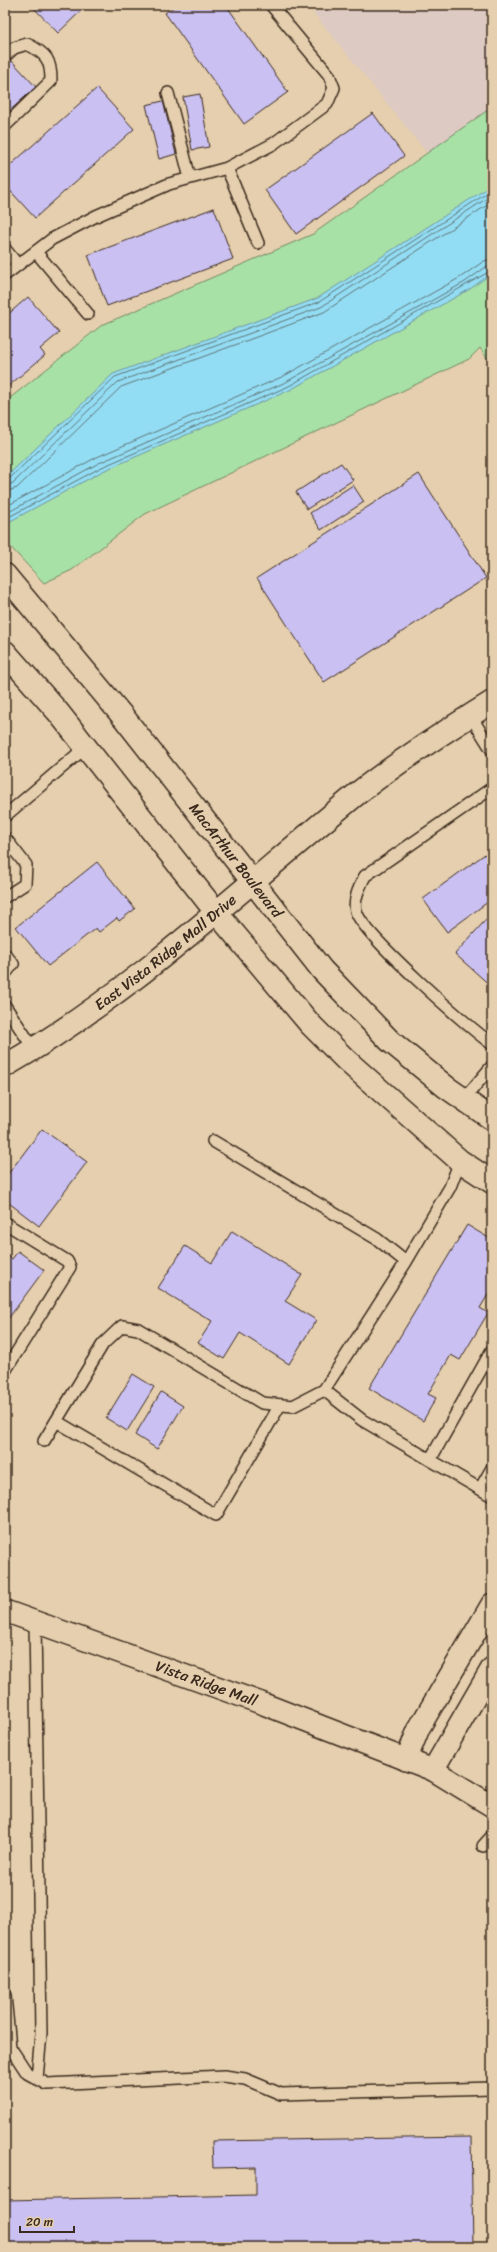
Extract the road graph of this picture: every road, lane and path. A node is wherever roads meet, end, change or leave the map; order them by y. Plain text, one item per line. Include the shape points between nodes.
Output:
1 (271, 5) edge
2 (5, 56) edge
3 (168, 93) dead end
4 (5, 126) edge
5 (228, 168) junction
6 (190, 178) junction
7 (258, 243) dead end
8 (5, 249) edge
9 (36, 252) junction
10 (17, 264) junction
11 (5, 275) edge
12 (88, 314) dead end
13 (5, 575) edge
14 (5, 652) edge
15 (492, 702) edge
16 (470, 715) junction
17 (86, 747) junction
18 (492, 750) edge
19 (492, 788) edge
20 (5, 816) edge
21 (5, 838) edge
22 (253, 881) junction
23 (5, 898) edge
24 (216, 912) junction
25 (5, 954) edge
26 (5, 974) edge
27 (5, 1006) edge
28 (492, 1044) edge
29 (34, 1049) junction
30 (5, 1066) edge
31 (492, 1066) edge
32 (464, 1099) junction
33 (492, 1119) edge
34 (213, 1141) dead end
35 (460, 1161) junction
36 (492, 1182) edge
37 (5, 1223) edge
38 (406, 1262) junction
39 (492, 1350) edge
40 (5, 1371) edge
41 (324, 1390) junction
42 (280, 1405) junction
43 (56, 1421) junction
44 (44, 1441) dead end
45 (430, 1460) junction
46 (492, 1468) edge
47 (480, 1489) junction
48 (492, 1496) edge
49 (492, 1604) edge
50 (5, 1610) edge
51 (35, 1622) junction
52 (492, 1668) edge
53 (406, 1760) junction
54 (432, 1770) junction
55 (492, 1806) edge
56 (492, 1836) edge
57 (483, 1846) dead end
58 (5, 1996) edge
59 (37, 2079) junction
60 (492, 2088) edge

1 - 5 lane via 328,75 334,88 327,104 273,144
2 - 4 lane via 14,48 28,44 40,51 51,64 51,81
3 - 6 lane
5 - 6 lane
5 - 7 lane
6 - 9 lane via 169,184 96,216 52,239
8 - 10 lane
9 - 10 lane
9 - 12 lane
10 - 11 lane
13 - 22 main road, MacArthur Boulevard via 62,641
14 - 17 main road
15 - 16 main road, East Vista Ridge Mall Drive
16 - 18 lane
16 - 22 main road, East Vista Ridge Mall Drive via 359,793
17 - 20 lane
17 - 24 main road
19 - 28 lane via 366,876 357,894 355,910 370,934 469,1026
21 - 23 lane via 26,864 25,884
22 - 24 main road, East Vista Ridge Mall Drive
22 - 32 main road, MacArthur Boulevard via 313,960 354,1005 390,1041
24 - 29 main road, East Vista Ridge Mall Drive via 144,970
24 - 35 main road via 310,1024 346,1060
25 - 26 lane via 13,964
27 - 29 lane
29 - 30 main road, East Vista Ridge Mall Drive
31 - 32 lane
32 - 33 main road, MacArthur Boulevard
34 - 38 lane via 377,1239
35 - 36 main road
35 - 38 lane via 450,1187
37 - 40 lane via 67,1261 70,1267
38 - 41 lane
39 - 45 lane
41 - 42 lane via 293,1406
41 - 45 lane via 362,1420
42 - 43 lane via 262,1403 138,1328 122,1326 103,1344
42 - 43 lane via 216,1515
43 - 44 lane
45 - 47 lane
46 - 47 lane
47 - 48 lane
49 - 53 street via 419,1728
50 - 51 street, Vista Ridge Mall
51 - 53 street, Vista Ridge Mall via 267,1705
51 - 59 lane via 41,2033
52 - 54 street
53 - 54 street, Vista Ridge Mall
54 - 55 street, Vista Ridge Mall
56 - 57 lane
58 - 59 lane via 10,2047 27,2073
59 - 60 lane via 47,2084 224,2076 245,2079 281,2094

